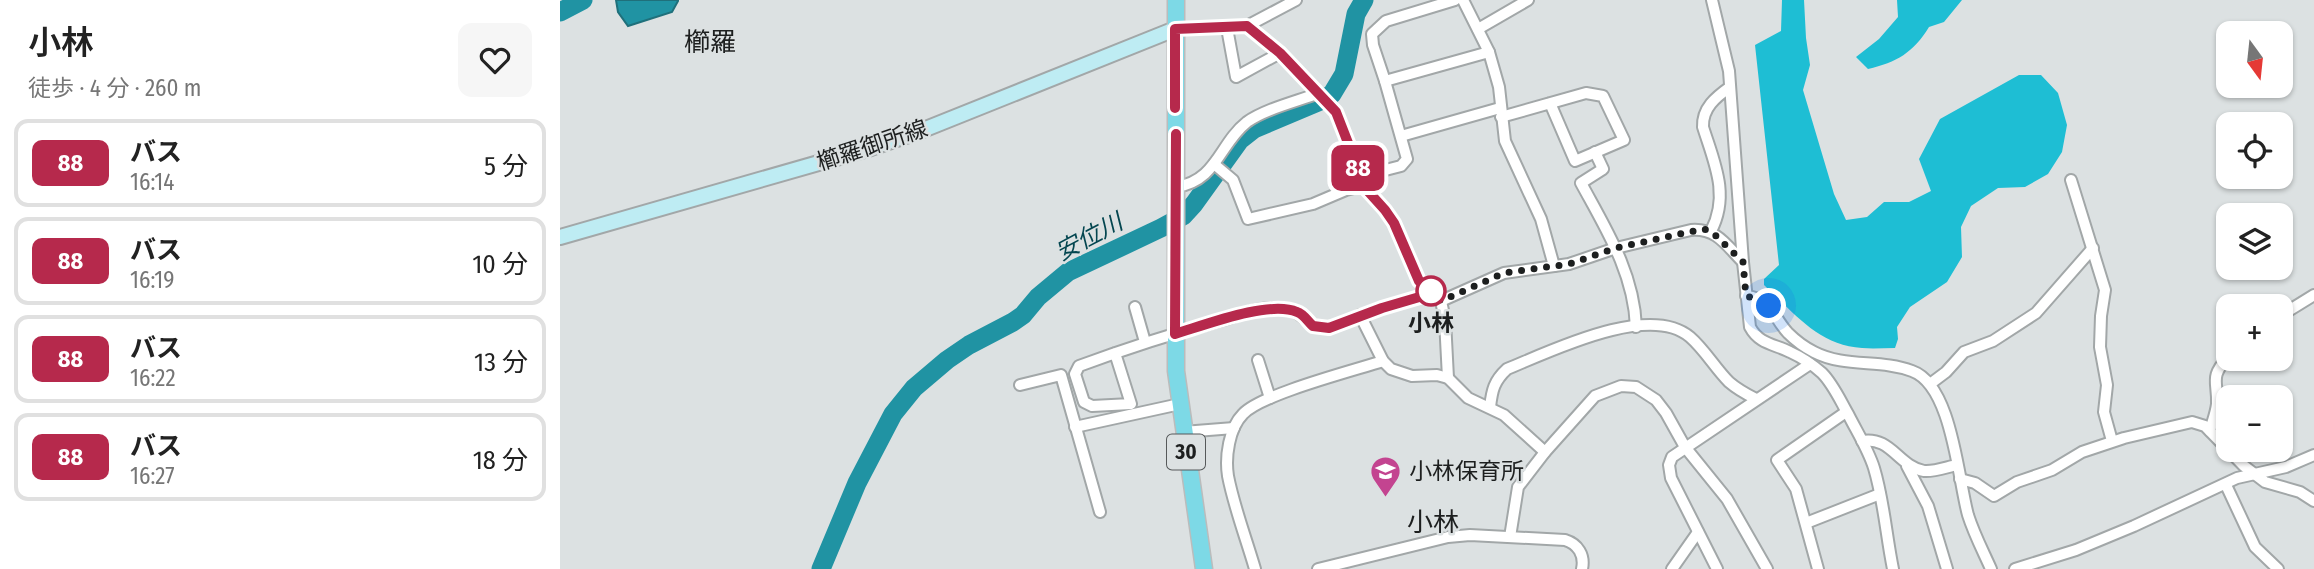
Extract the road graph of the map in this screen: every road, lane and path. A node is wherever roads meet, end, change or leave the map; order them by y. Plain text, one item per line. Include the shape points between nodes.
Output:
1 (1176, 0) edge
2 (1296, 0) edge
3 (1455, 0) edge
4 (1463, 0) edge
5 (1528, 0) edge
6 (1712, 0) edge
7 (1247, 26) junction
8 (1227, 28) junction
9 (1175, 29) junction
10 (1478, 29) junction
11 (1489, 51) junction
12 (1280, 53) junction
13 (1385, 81) junction
14 (1730, 87) junction
15 (1319, 93) junction
16 (1550, 103) junction
17 (1501, 112) junction
18 (1401, 136) junction
19 (1595, 152) junction
20 (1219, 167) junction
21 (2071, 180) dead end
22 (1363, 181) junction
23 (1176, 187) junction
24 (1711, 231) junction
25 (560, 237) edge
26 (1616, 248) junction
27 (2093, 248) junction
28 (1743, 262) junction
29 (1554, 266) junction
30 (2314, 295) edge
31 (1746, 296) junction
32 (1437, 297) junction
33 (1135, 307) dead end
34 (2293, 308) edge
35 (1360, 315) junction
36 (1636, 327) junction
37 (1175, 334) junction
38 (1145, 342) junction
39 (1115, 353) junction
40 (1383, 361) junction
41 (1810, 364) junction
42 (1247, 371) dead end
43 (2217, 371) edge
44 (1448, 378) junction
45 (1020, 384) dead end
46 (1930, 384) junction
47 (1270, 398) junction
48 (1756, 399) junction
49 (1180, 404) junction
50 (1490, 407) junction
51 (1846, 412) junction
52 (1076, 427) junction
53 (1234, 428) junction
54 (1183, 432) junction
55 (2210, 432) junction
56 (1862, 441) junction
57 (2112, 441) junction
58 (1685, 447) junction
59 (1545, 452) junction
60 (2314, 455) edge
61 (1957, 465) junction
62 (1907, 466) junction
63 (2254, 474) junction
64 (1960, 479) junction
65 (2226, 485) junction
66 (1880, 494) junction
67 (2314, 501) edge
68 (1100, 512) dead end
69 (1806, 523) junction
70 (1698, 532) junction
71 (1510, 537) junction
72 (1204, 569) edge
73 (1255, 569) edge
74 (1318, 569) edge
75 (1582, 569) edge
76 (1672, 569) edge
77 (1717, 569) edge
78 (1767, 569) edge
79 (1818, 569) edge
80 (1893, 569) edge
81 (1947, 569) edge
82 (1991, 569) edge
83 (2015, 569) edge
84 (2278, 569) edge

1 - 9 main road, 30
2 - 7 street
3 - 13 street via 1378,26 1372,34 1373,44
4 - 10 street
5 - 10 street
6 - 14 street
7 - 8 street
7 - 12 street
8 - 9 street
8 - 12 street via 1237,77
9 - 23 main road, 30
9 - 25 main road, 櫛羅御所線 via 871,148
10 - 11 street
11 - 13 street
11 - 17 street
12 - 15 street
13 - 18 street
14 - 24 street via 1713,100 1702,117 1720,181 1720,209
14 - 28 street
15 - 20 street via 1249,121 1238,130
15 - 22 street via 1342,124
16 - 17 street
16 - 19 street via 1575,161
16 - 19 street via 1586,93 1603,96 1624,139
17 - 18 street
17 - 29 street via 1505,141 1541,219
18 - 22 street via 1407,159 1401,166
19 - 26 street via 1603,169 1581,183
20 - 22 street via 1238,191 1248,219 1313,204
20 - 23 street
21 - 27 street
22 - 32 street via 1394,223 1419,281
23 - 37 main road, 30
24 - 26 street via 1691,230
24 - 28 street
26 - 29 street
26 - 36 street via 1631,288
27 - 46 street via 2036,313 1993,341 1964,352
27 - 57 street via 2105,290 2100,347 2108,385 2104,412
28 - 31 street
29 - 32 street via 1504,273
30 - 34 street
31 - 41 street via 1755,335
31 - 46 street via 1762,300 1786,331 1813,351 1843,362 1912,371
32 - 35 street
32 - 44 street via 1445,320
33 - 38 street
35 - 37 street via 1321,328 1295,310 1271,307
35 - 40 street
36 - 48 street via 1680,330 1729,382
36 - 50 street via 1589,336 1507,369 1493,386
37 - 38 street
37 - 49 main road, 30
38 - 39 street
39 - 39 street via 1079,366 1075,374 1084,402 1092,407 1131,404
40 - 44 street via 1412,376
40 - 47 street
41 - 48 street
41 - 51 street via 1829,382
42 - 47 street via 1260,364
43 - 55 street via 2217,405
44 - 50 street via 1468,398
45 - 52 street via 1060,375
46 - 61 street via 1945,417
47 - 53 street via 1240,416
48 - 58 street
49 - 52 street
49 - 54 main road, 30
50 - 59 street
51 - 56 street
51 - 69 street via 1777,460 1796,489
52 - 68 street
53 - 54 street
53 - 73 street via 1228,474
54 - 72 main road, 30
55 - 57 street via 2192,422
55 - 63 street
56 - 62 street via 1878,441
56 - 66 street
57 - 64 street via 1994,496
58 - 59 street via 1656,400 1636,387 1621,386 1595,396
58 - 70 street via 1672,457 1668,472
58 - 78 street via 1727,499
59 - 71 street via 1518,488
60 - 63 street
61 - 62 street via 1927,471
61 - 64 street
62 - 81 street via 1928,506
63 - 65 street
63 - 67 street
64 - 82 street via 1972,529
65 - 83 street via 2076,551
65 - 84 street via 2255,547
66 - 69 street
66 - 80 street
69 - 79 street
70 - 76 street
70 - 77 street
71 - 74 street via 1448,537
71 - 75 street via 1573,543 1582,556

